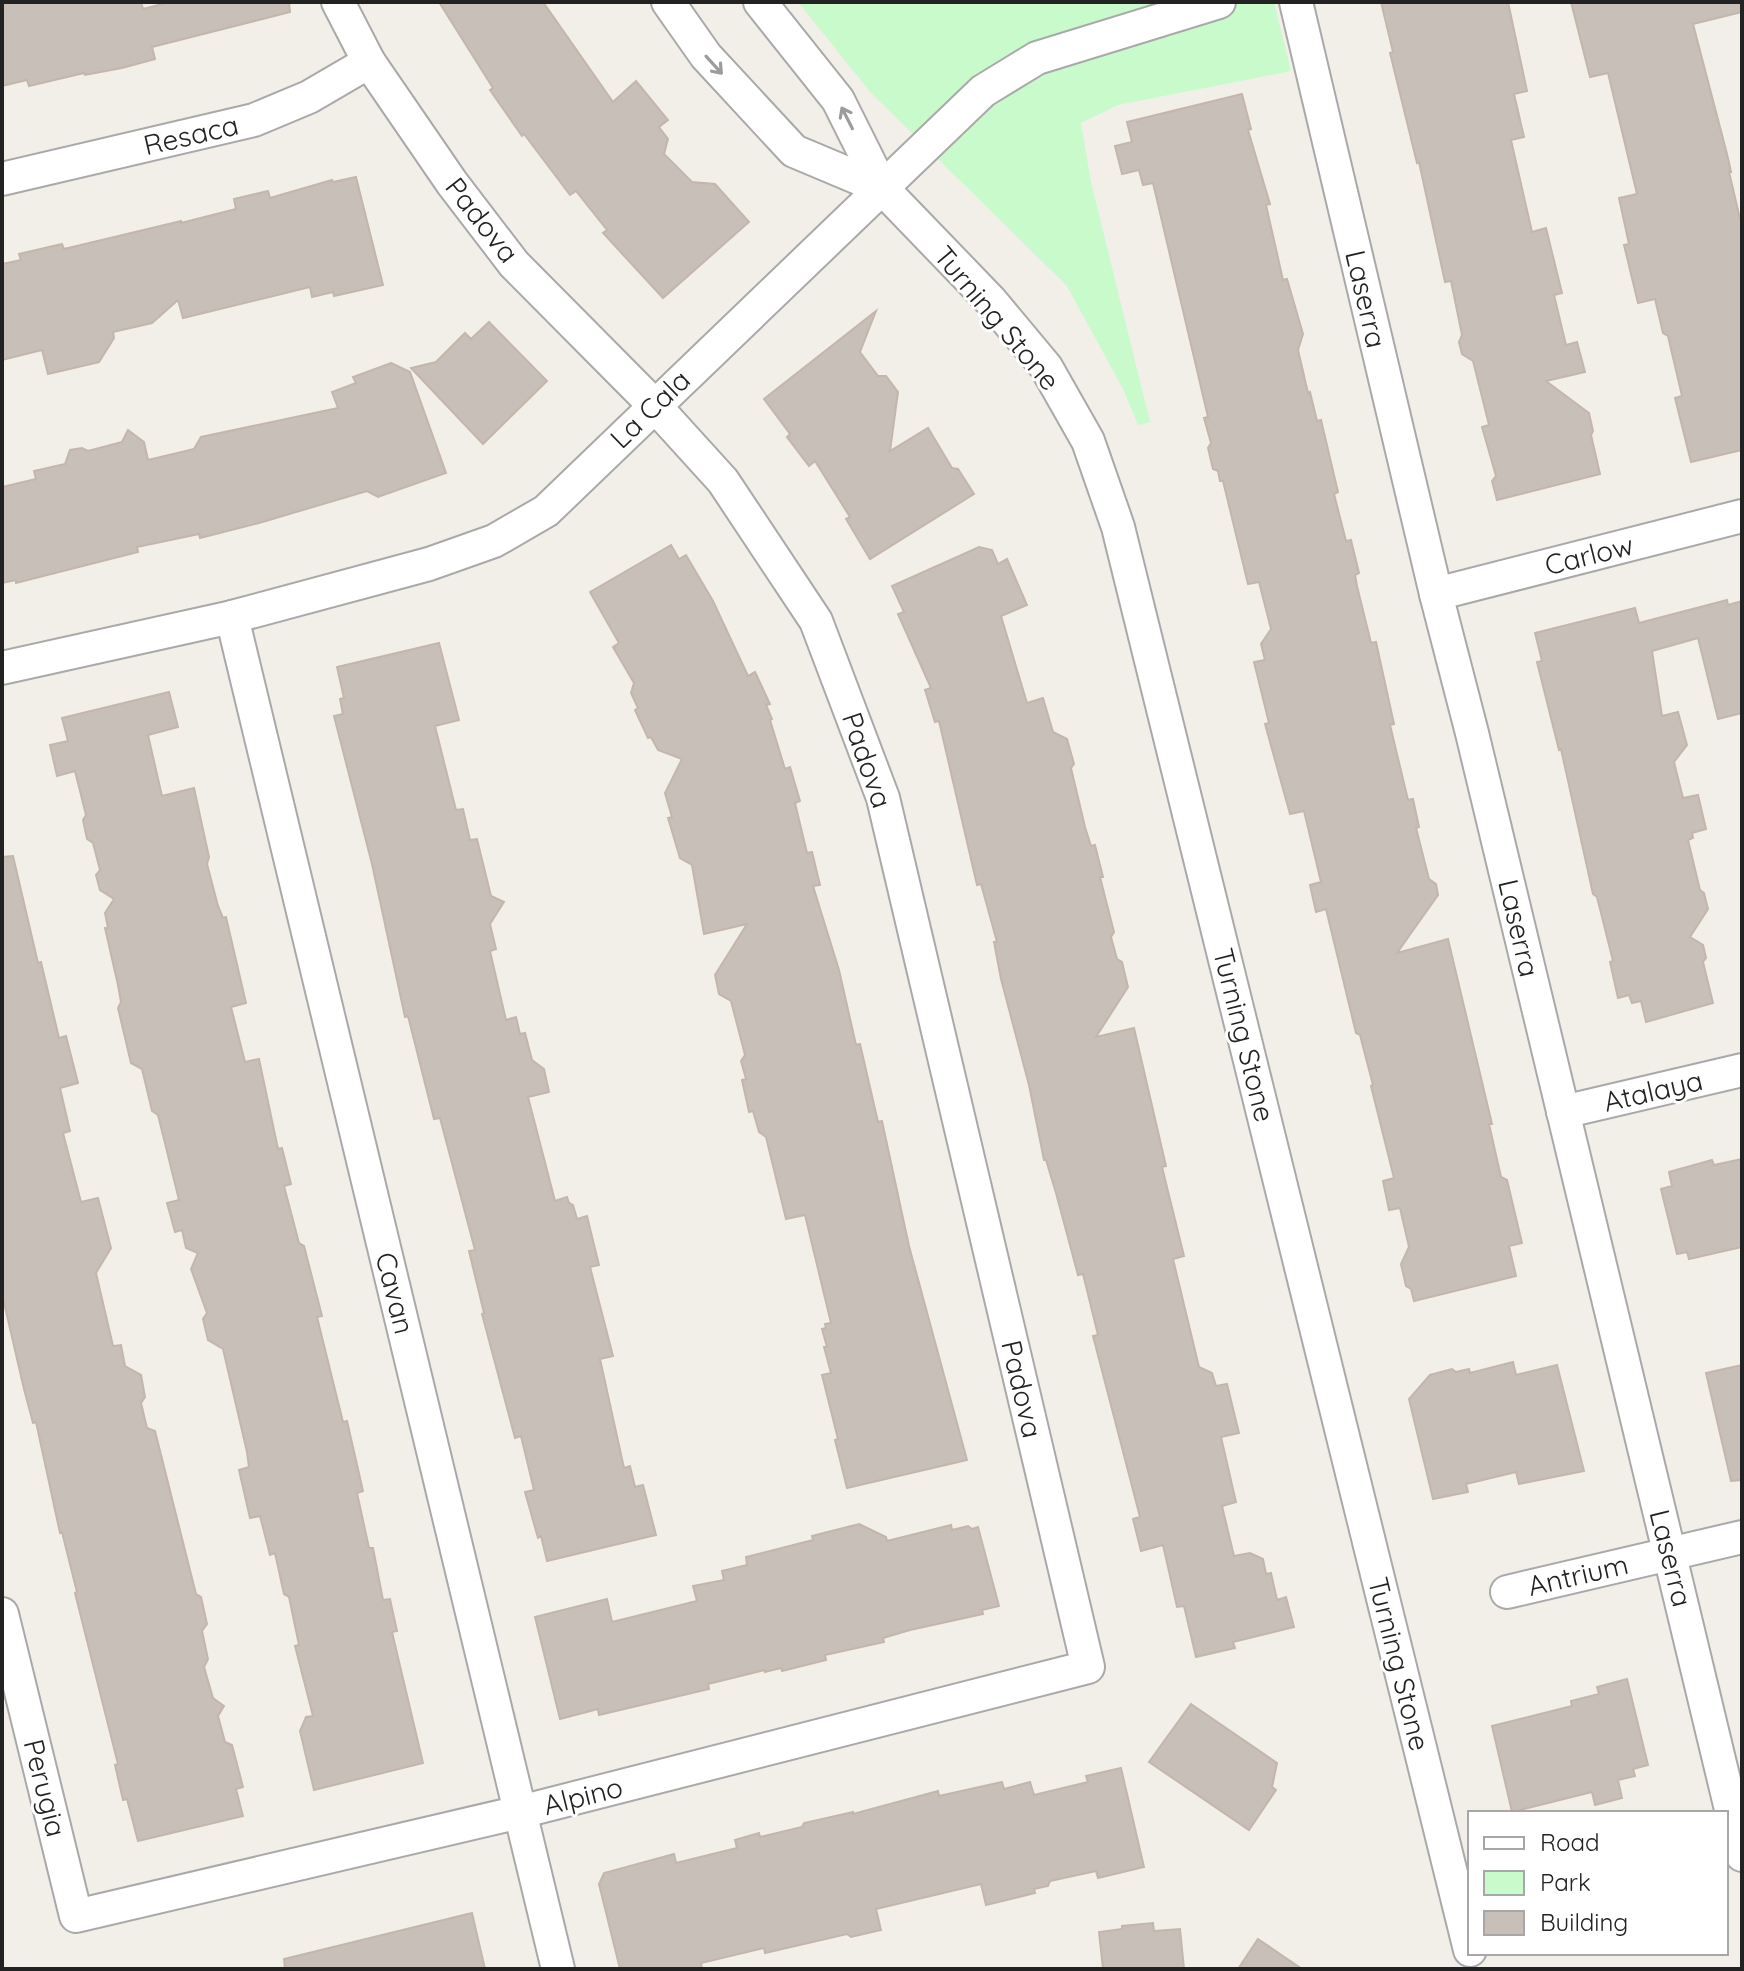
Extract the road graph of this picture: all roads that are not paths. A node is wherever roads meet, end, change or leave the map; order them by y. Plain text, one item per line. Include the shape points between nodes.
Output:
1 (338, 2) edge
2 (668, 2) edge
3 (760, 2) edge
4 (1219, 2) edge
5 (1296, 2) edge
6 (369, 62) junction
7 (2, 179) edge
8 (882, 188) junction
9 (654, 405) junction
10 (1742, 516) edge
11 (1436, 594) junction
12 (232, 617) junction
13 (2, 668) edge
14 (1742, 1070) edge
15 (1563, 1112) junction
16 (1742, 1537) edge
17 (1670, 1554) junction
18 (1507, 1592) dead end
19 (2, 1614) edge
20 (1088, 1667) joint
21 (520, 1812) junction
22 (1742, 1855) edge
23 (76, 1916) joint
24 (1468, 1944) edge
25 (558, 1969) edge

1 - 6 street, Padova
2 -> 8 street, Turning Stone via 706,56 794,151
8 -> 3 street, Turning Stone via 838,100
4 - 8 street, La Cala via 1037,58 983,91
5 - 11 street, Laserra
6 - 7 street, Resaca via 309,97 254,120
6 - 9 street, Padova via 514,264
8 - 9 street, La Cala
8 - 24 street, Turning Stone via 991,301 1046,367 1088,441 1118,527
9 - 12 street, La Cala via 546,511 494,541
9 - 20 street, Padova via 723,481 816,621 883,798
10 - 11 street, Carlow
11 - 15 street, Laserra
12 - 13 street, La Cala
12 - 21 street, Cavan
14 - 15 street, Atalaya
15 - 17 street, Laserra
16 - 17 street, Antrium
17 - 18 street, Antrium
17 - 22 street, Laserra
19 - 23 street, Perugia
20 - 21 street, Alpino
21 - 23 street, Alpino
21 - 25 street, Cavan

